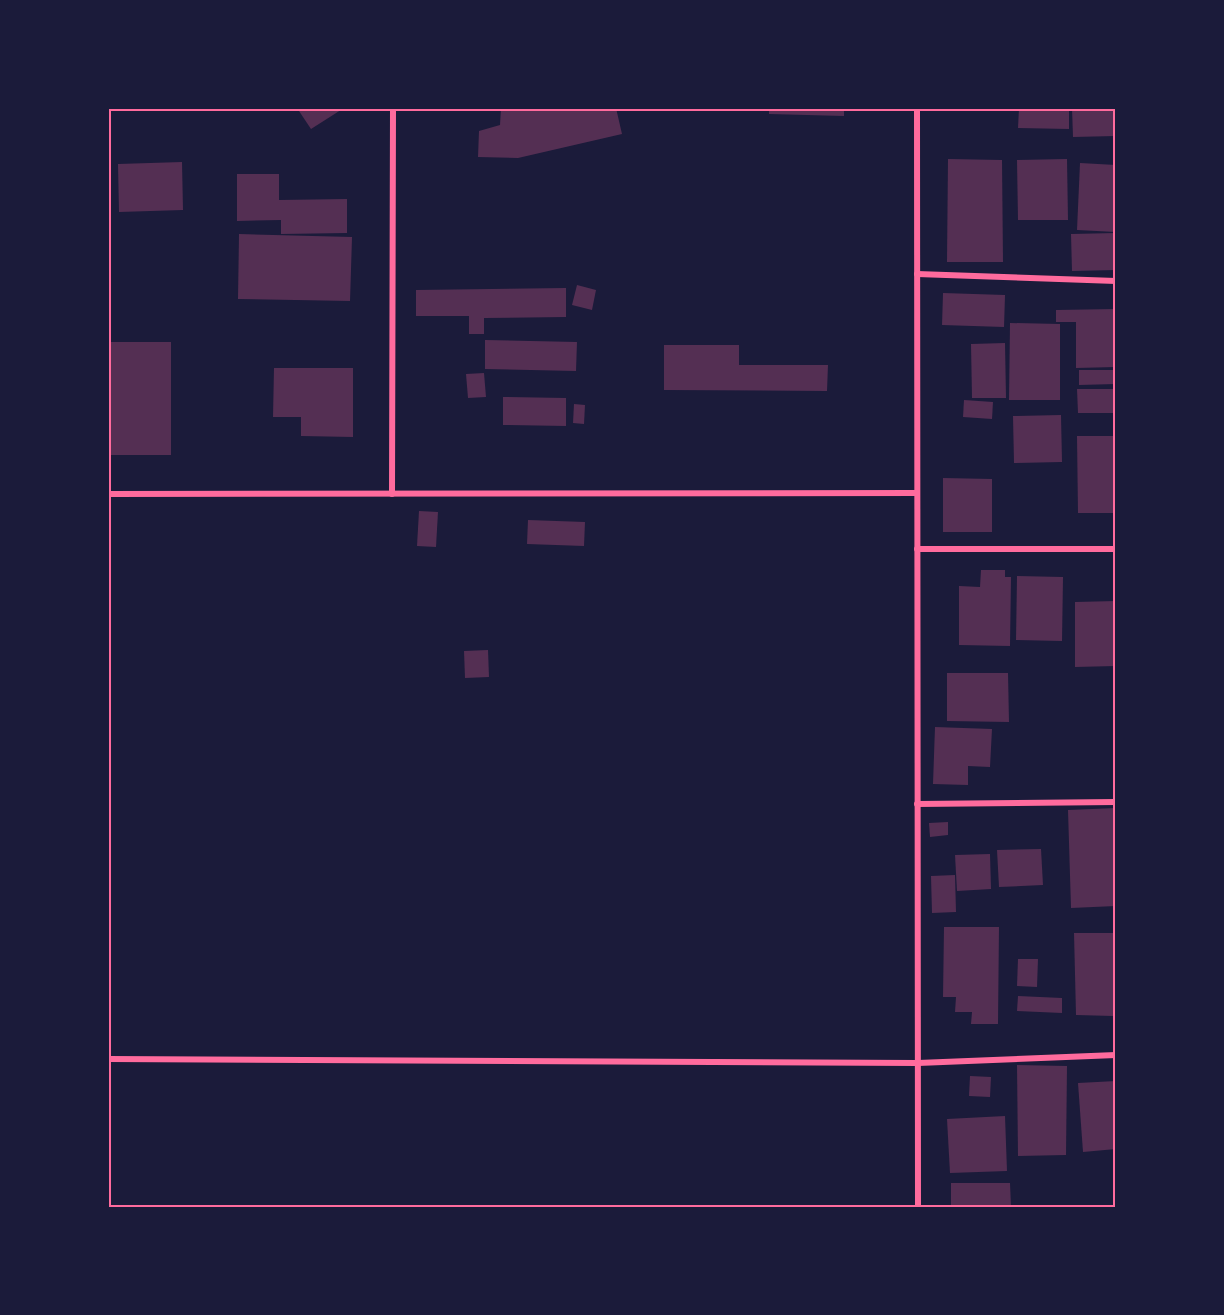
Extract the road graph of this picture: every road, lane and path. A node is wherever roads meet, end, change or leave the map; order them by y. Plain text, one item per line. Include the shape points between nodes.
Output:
1 (393, 108) edge
2 (917, 108) edge
3 (917, 274) junction
4 (1116, 281) edge
5 (917, 493) junction
6 (108, 494) edge
7 (392, 494) junction
8 (917, 549) junction
9 (1116, 549) edge
10 (1116, 802) edge
11 (917, 804) junction
12 (1116, 1055) edge
13 (108, 1059) edge
14 (918, 1062) junction
15 (918, 1207) edge

1 - 7 street
2 - 3 street
3 - 4 street
3 - 5 street
5 - 7 street
5 - 8 street
6 - 7 street
8 - 9 street
8 - 11 street
10 - 11 street
11 - 14 street
12 - 14 street
13 - 14 street
14 - 15 street

